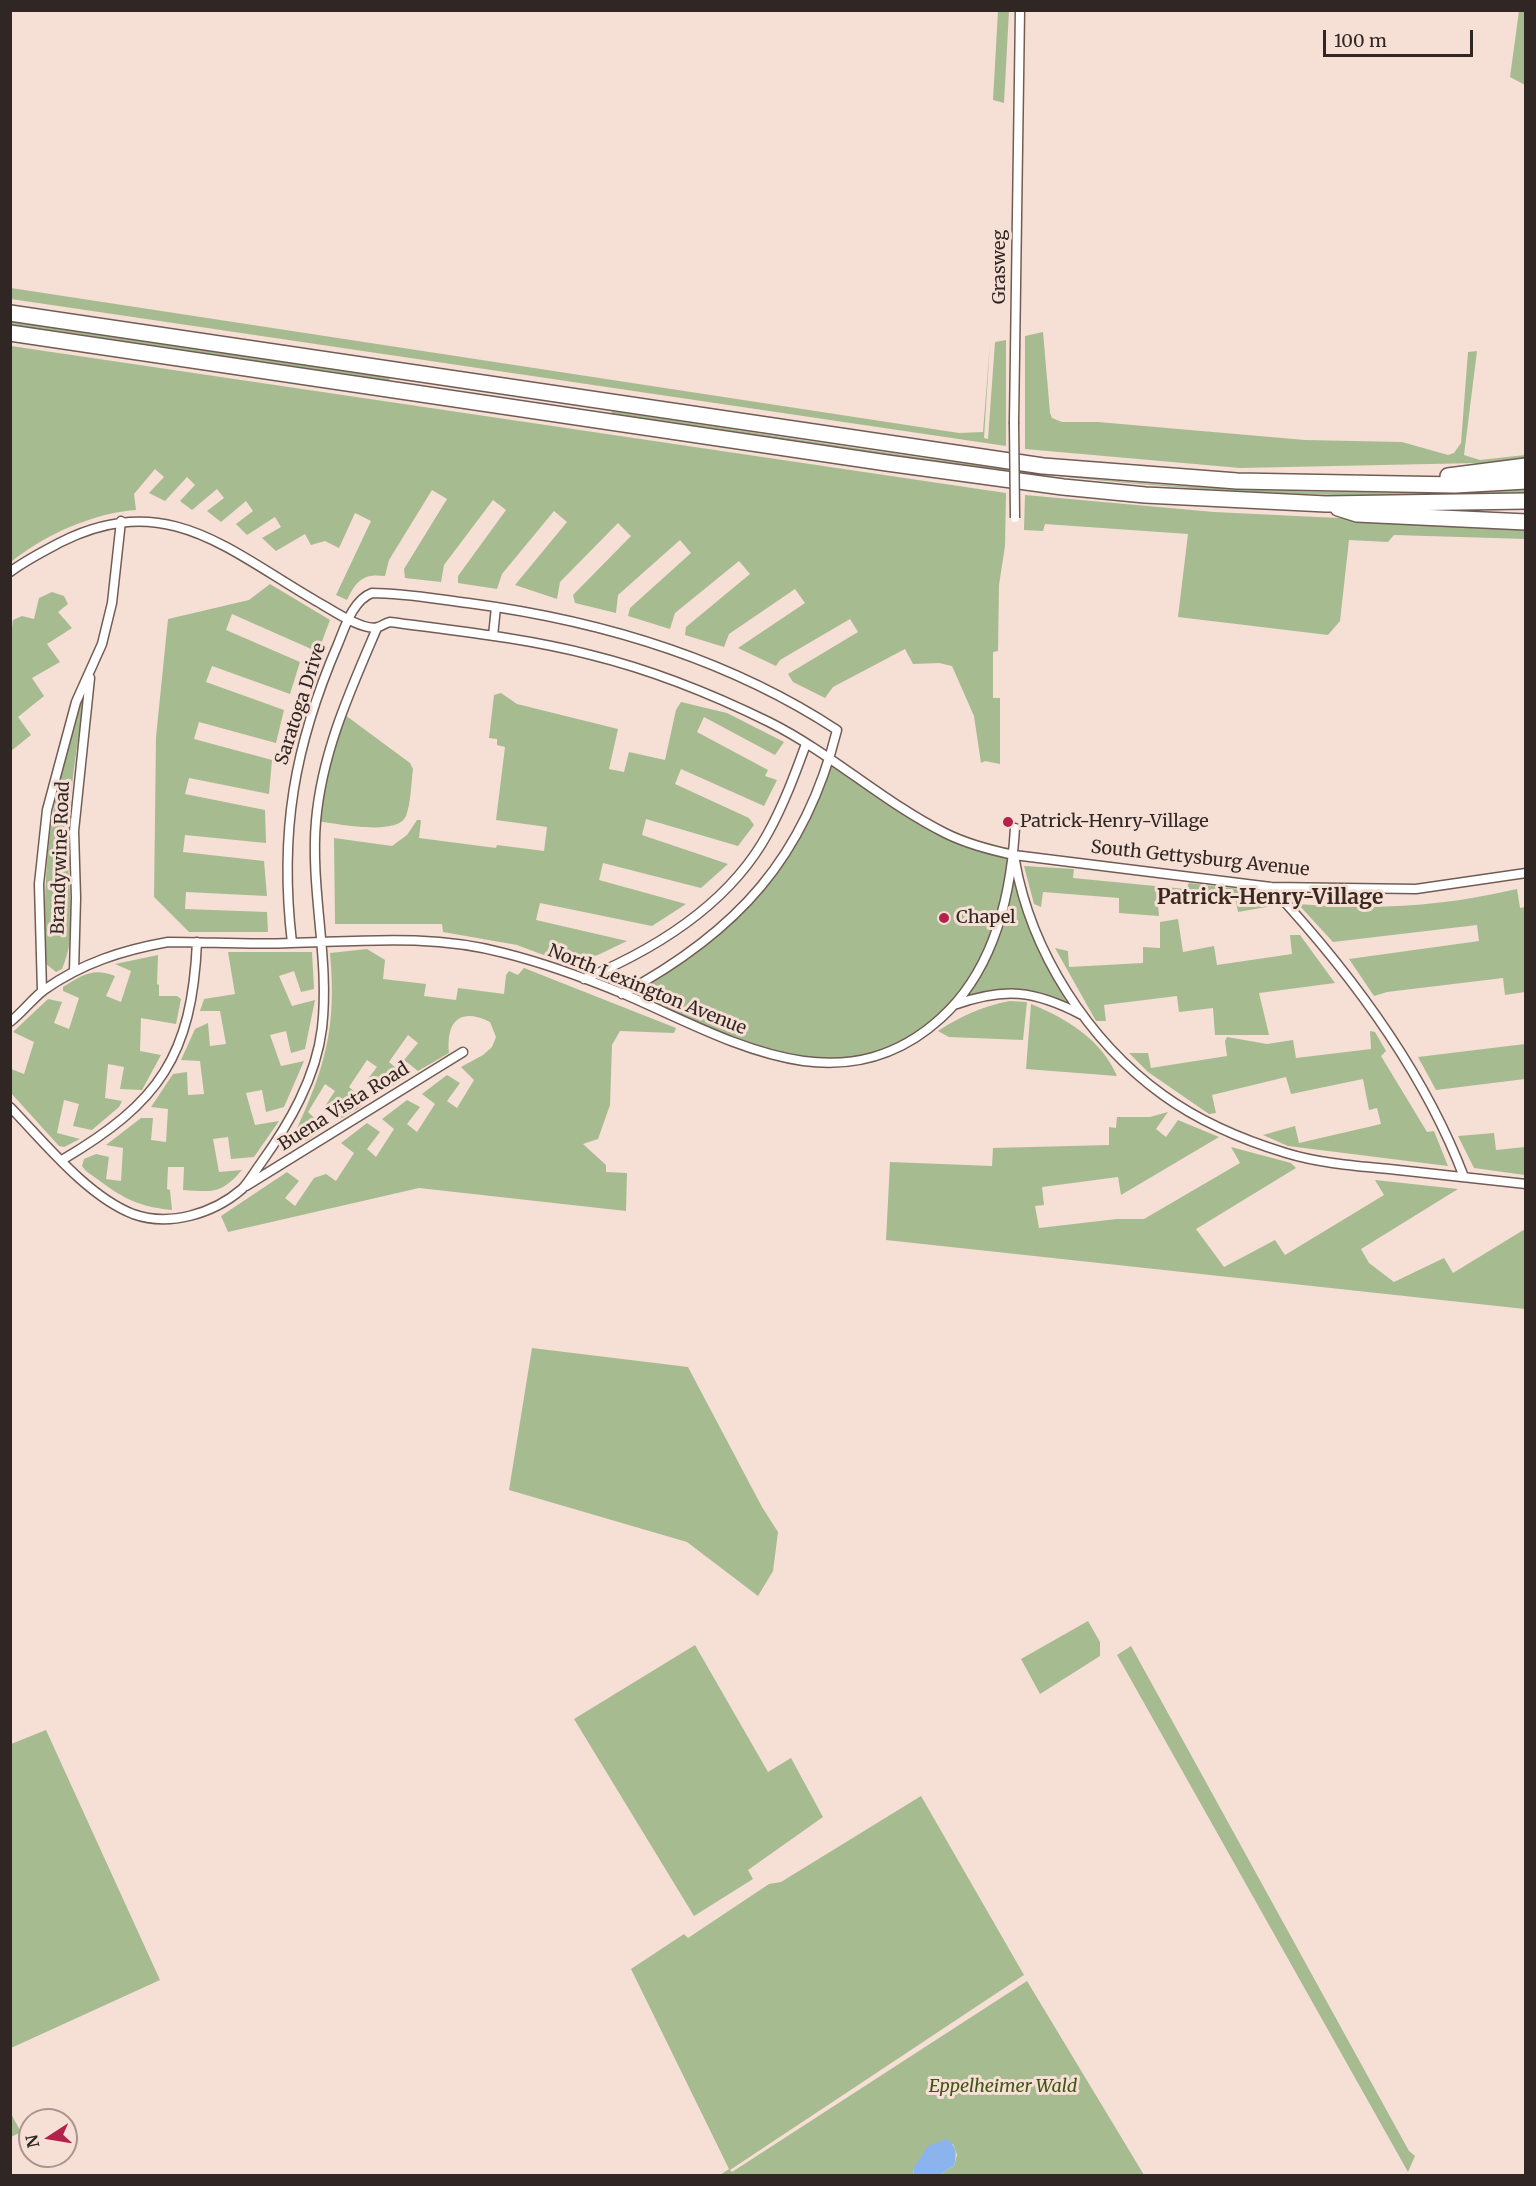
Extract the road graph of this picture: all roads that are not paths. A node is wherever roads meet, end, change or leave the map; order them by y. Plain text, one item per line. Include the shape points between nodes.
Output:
1 (1020, 10) edge
2 (10, 313) edge
3 (10, 333) edge
4 (1526, 466) edge
5 (1526, 481) edge
6 (1353, 485) junction
7 (1526, 501) edge
8 (1326, 504) junction
9 (1014, 520) dead end
10 (121, 521) junction
11 (1526, 522) edge
12 (10, 572) edge
13 (496, 607) junction
14 (348, 619) junction
15 (377, 628) junction
16 (493, 636) junction
17 (90, 675) junction
18 (806, 744) junction
19 (830, 758) junction
20 (1015, 828) dead end
21 (1014, 855) junction
22 (1526, 873) edge
23 (1270, 887) junction
24 (321, 940) junction
25 (197, 942) junction
26 (292, 944) junction
27 (74, 971) junction
28 (584, 979) junction
29 (42, 991) junction
30 (622, 994) junction
31 (954, 1006) junction
32 (1084, 1016) junction
33 (10, 1022) edge
34 (463, 1052) dead end
35 (10, 1107) edge
36 (62, 1160) junction
37 (1464, 1177) junction
38 (1526, 1184) edge
39 (243, 1188) junction

1 - 9 street, Grasweg, bridge
2 - 6 highway via 1042,466 1214,480
3 - 8 highway via 978,477 1145,495
4 - 6 highway via 1454,475 1399,476
5 - 6 highway
7 - 8 highway
8 - 11 highway via 1357,514
10 - 12 street via 73,536
10 - 14 street via 160,522 210,538
10 - 17 street, Brandywine Road via 112,603
13 - 14 street, Saratoga Drive via 372,593 360,600
13 - 16 street
13 - 19 street via 591,625 643,640 764,689 837,730
14 - 15 street
14 - 26 street, Saratoga Drive via 322,680 294,777 287,855
15 - 16 street, South Gettysburg Avenue via 390,622
15 - 24 street via 341,712 322,781 314,870
16 - 18 street, South Gettysburg Avenue via 628,665 698,690
17 - 27 street, Brandywine Road via 74,831
17 - 29 street, Brandywine Road via 76,702 47,810 39,884
18 - 19 street, South Gettysburg Avenue
18 - 28 street via 776,818 742,871 669,936
19 - 21 street, South Gettysburg Avenue via 946,834
19 - 30 street via 793,844 761,888 703,943
20 - 21 street
21 - 23 street, South Gettysburg Avenue
21 - 31 street, North Lexington Avenue via 991,944
21 - 32 street via 1034,928
22 - 23 street, South Gettysburg Avenue via 1416,889
23 - 37 street via 1300,919 1384,1028 1419,1083
24 - 26 street, North Lexington Avenue
24 - 28 street, North Lexington Avenue via 409,940 465,945 503,952
24 - 39 street via 322,1030 314,1062 280,1137
25 - 26 street, North Lexington Avenue
25 - 27 street, North Lexington Avenue via 133,948
25 - 36 street via 189,1018 166,1071 126,1118
27 - 29 street, North Lexington Avenue
28 - 30 street, North Lexington Avenue
29 - 33 street, North Lexington Avenue
30 - 31 street, North Lexington Avenue via 755,1051 843,1064 898,1047 933,1026
31 - 32 street, North Lexington Avenue via 983,996 1014,992 1058,1002
32 - 37 street via 1104,1042 1143,1079 1195,1116 1222,1129 1296,1156
34 - 39 street, Buena Vista Road
35 - 36 street, Buena Vista Road
36 - 39 street, Buena Vista Road via 111,1202 148,1218 194,1215
37 - 38 street

